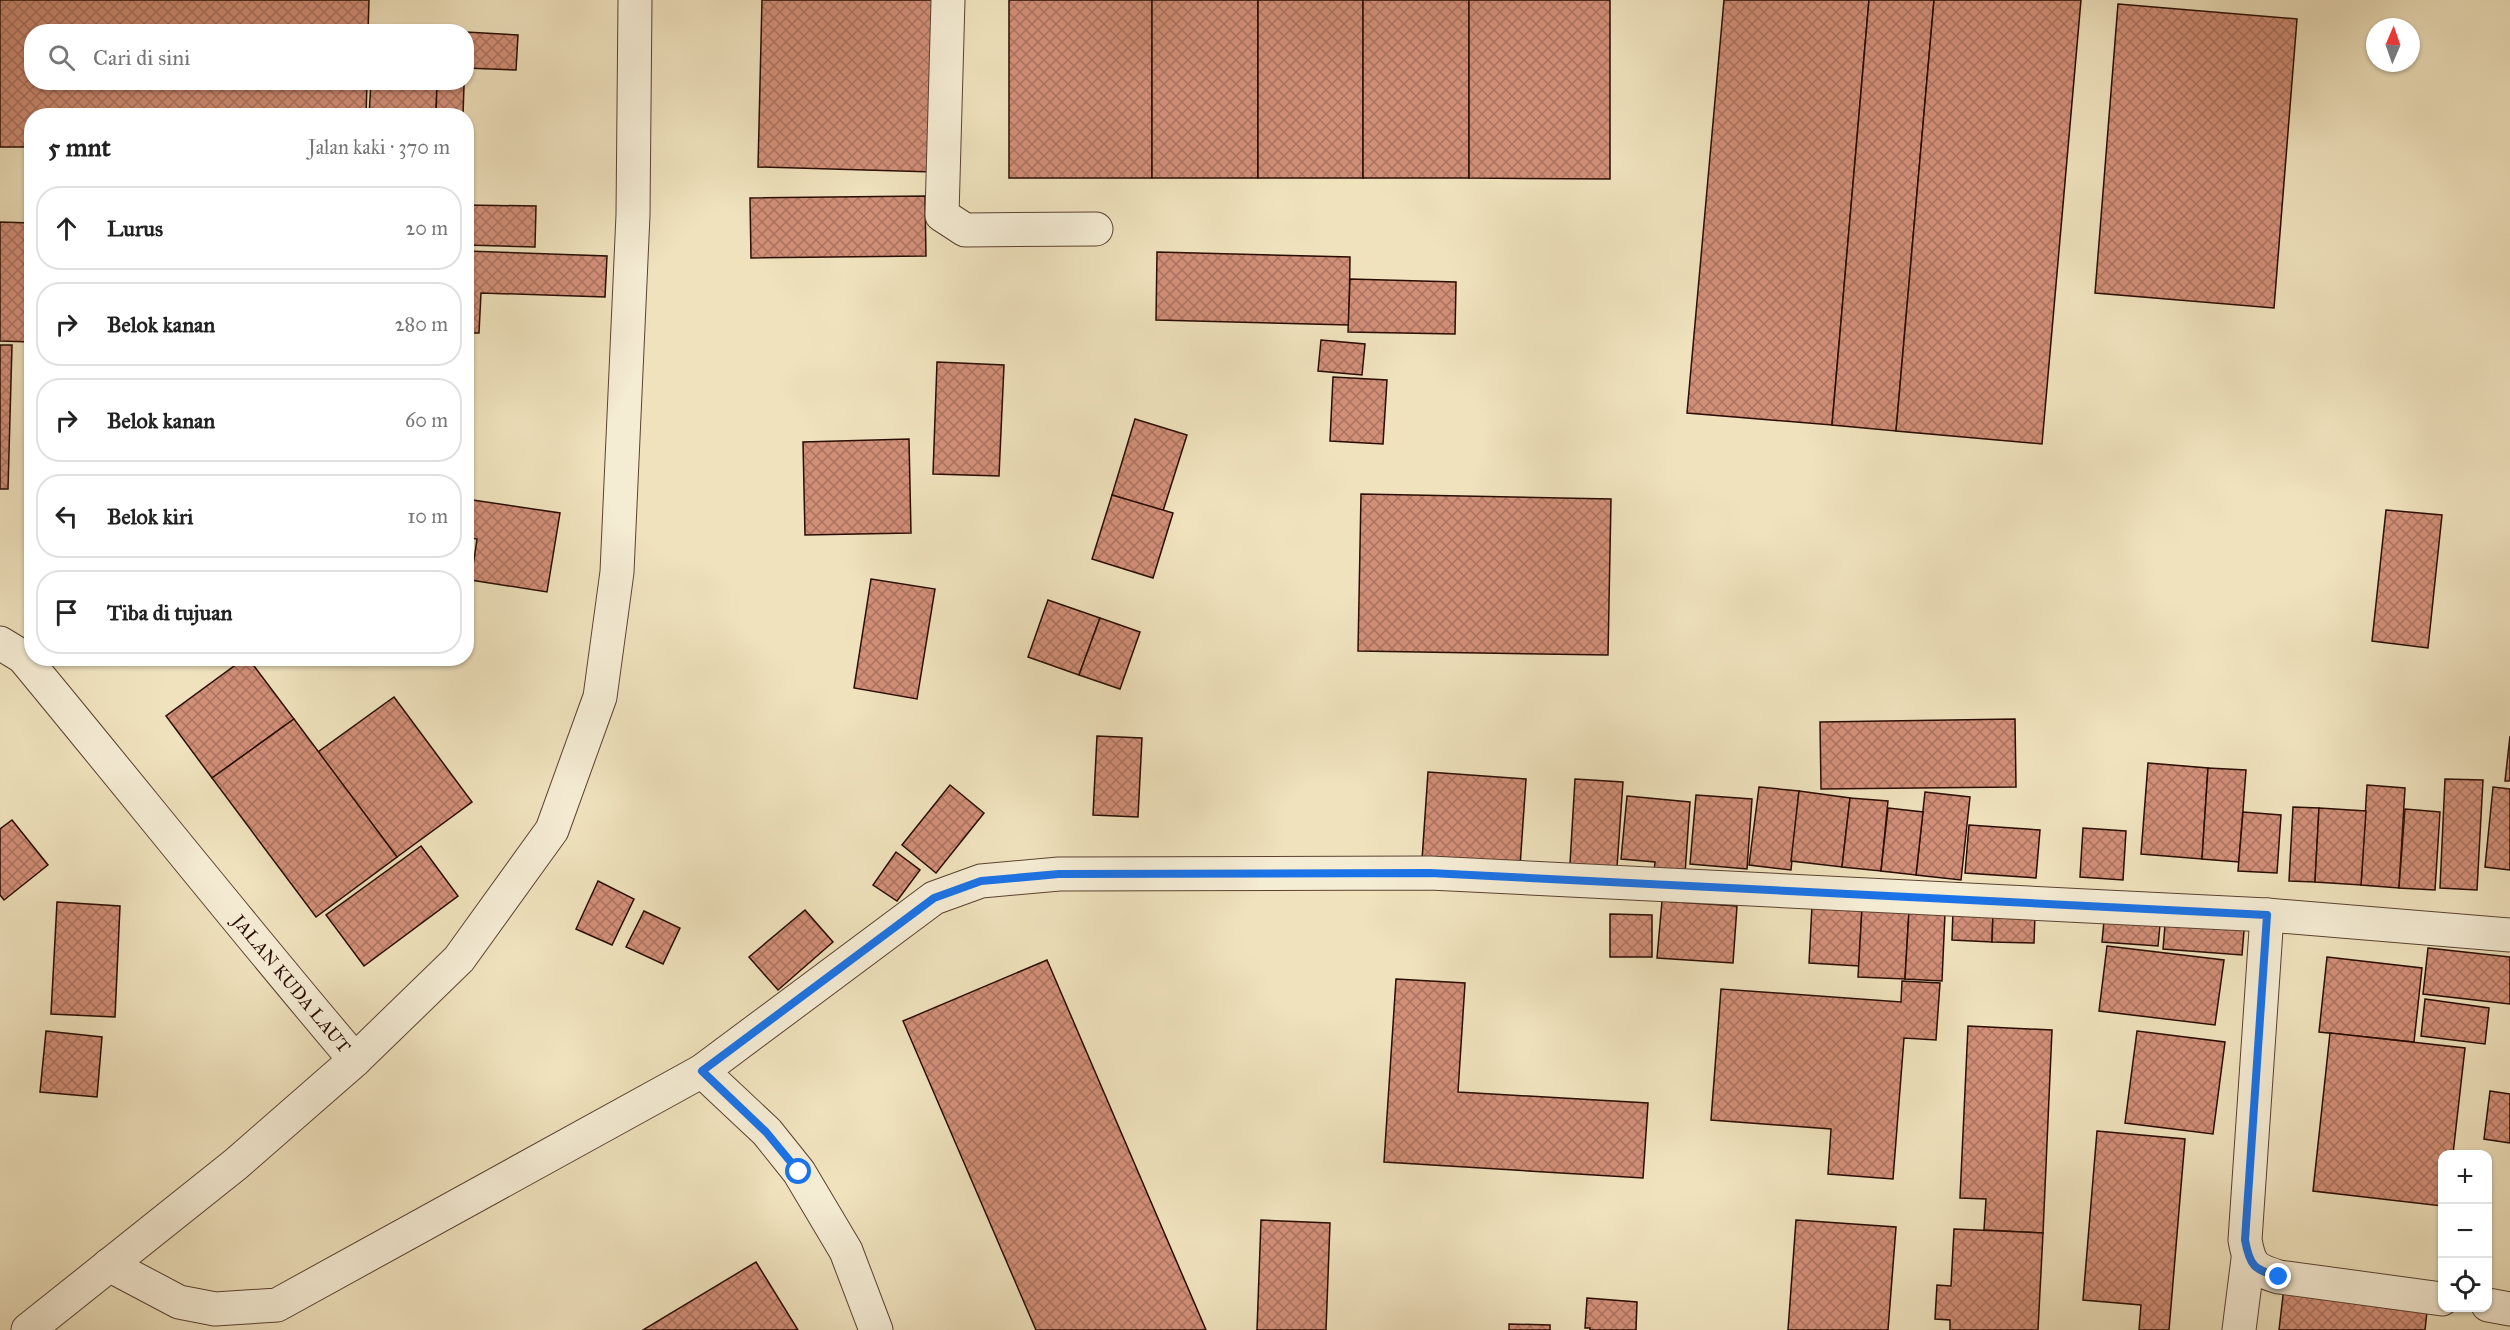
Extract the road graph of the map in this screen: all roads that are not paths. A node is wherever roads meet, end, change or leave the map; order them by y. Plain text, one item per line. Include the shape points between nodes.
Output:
1 (635, 0) edge
2 (948, 0) edge
3 (1096, 229) dead end
4 (0, 643) edge
5 (24, 658) edge
6 (30, 666) edge
7 (2267, 915) junction
8 (2510, 935) edge
9 (355, 1060) junction
10 (702, 1071) junction
11 (2248, 1259) junction
12 (108, 1265) junction
13 (2438, 1298) edge
14 (2492, 1306) edge
15 (2510, 1309) edge
16 (28, 1330) edge
17 (876, 1330) edge
18 (2239, 1330) edge

1 - 9 street via 633,215 617,572 600,697 552,830 459,959
2 - 3 street via 942,215 964,230
4 - 5 street, JALAN KUDA LAUT
6 - 9 street, JALAN KUDA LAUT
7 - 8 street
7 - 10 street via 1430,873 1059,874 981,881 934,898
7 - 11 street via 2245,1240
9 - 12 street, JALAN KUDA LAUT via 236,1164
10 - 12 street via 277,1305 215,1309 179,1302
10 - 17 street via 766,1132 799,1172 846,1251
11 - 13 street via 2257,1270 2279,1277
11 - 18 street
12 - 16 street, JALAN KUDA LAUT
14 - 15 street

